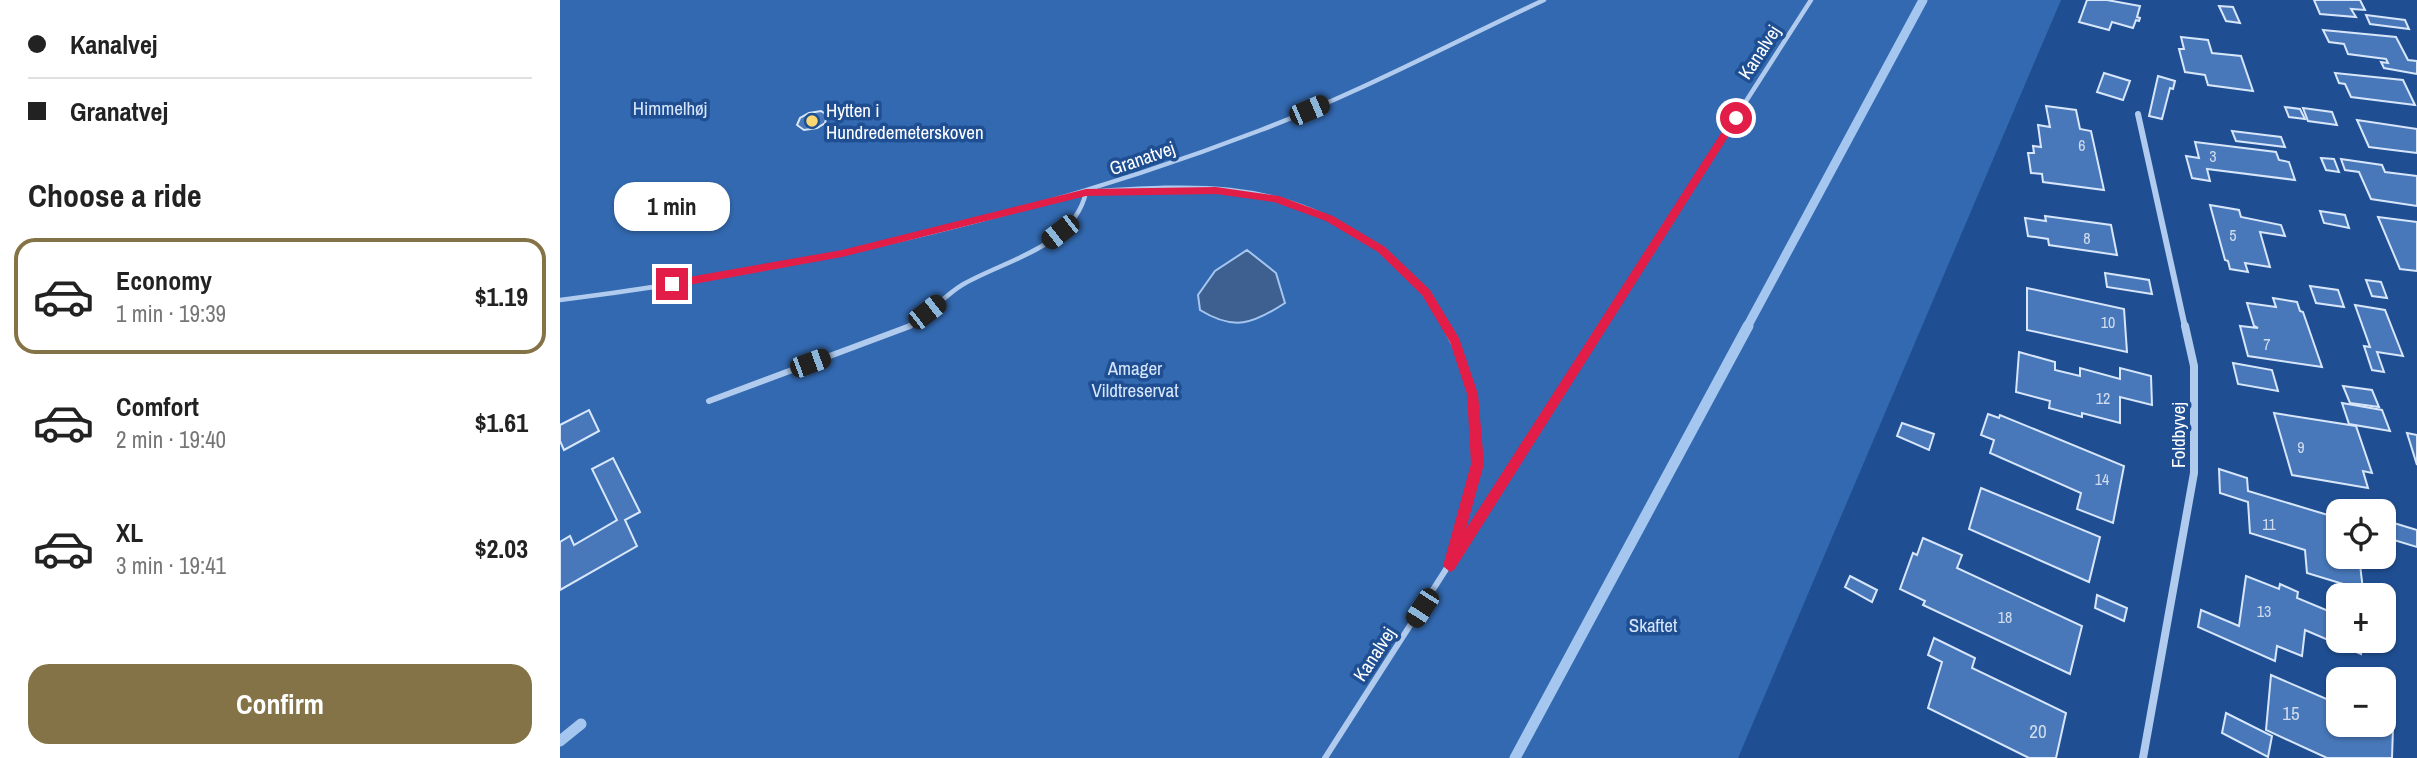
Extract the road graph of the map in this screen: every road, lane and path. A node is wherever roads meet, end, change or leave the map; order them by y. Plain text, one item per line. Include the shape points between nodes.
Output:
1 (1544, 0) edge
2 (1811, 0) edge
3 (2138, 114) dead end
4 (1086, 192) junction
5 (560, 300) edge
6 (709, 401) dead end
7 (1450, 566) junction
8 (1325, 758) edge
9 (2143, 758) edge

1 - 4 lane, Granatvej via 1263,129
2 - 7 lane, Kanalvej
3 - 9 street, Foldbyvej via 2194,380 2194,473
4 - 5 lane, Granatvej via 842,254
4 - 6 lane via 1082,210 1049,242 960,286 910,326
4 - 7 lane via 1216,191 1275,199 1329,219 1381,250 1426,293 1455,341 1473,394 1478,464
7 - 8 lane, Kanalvej

